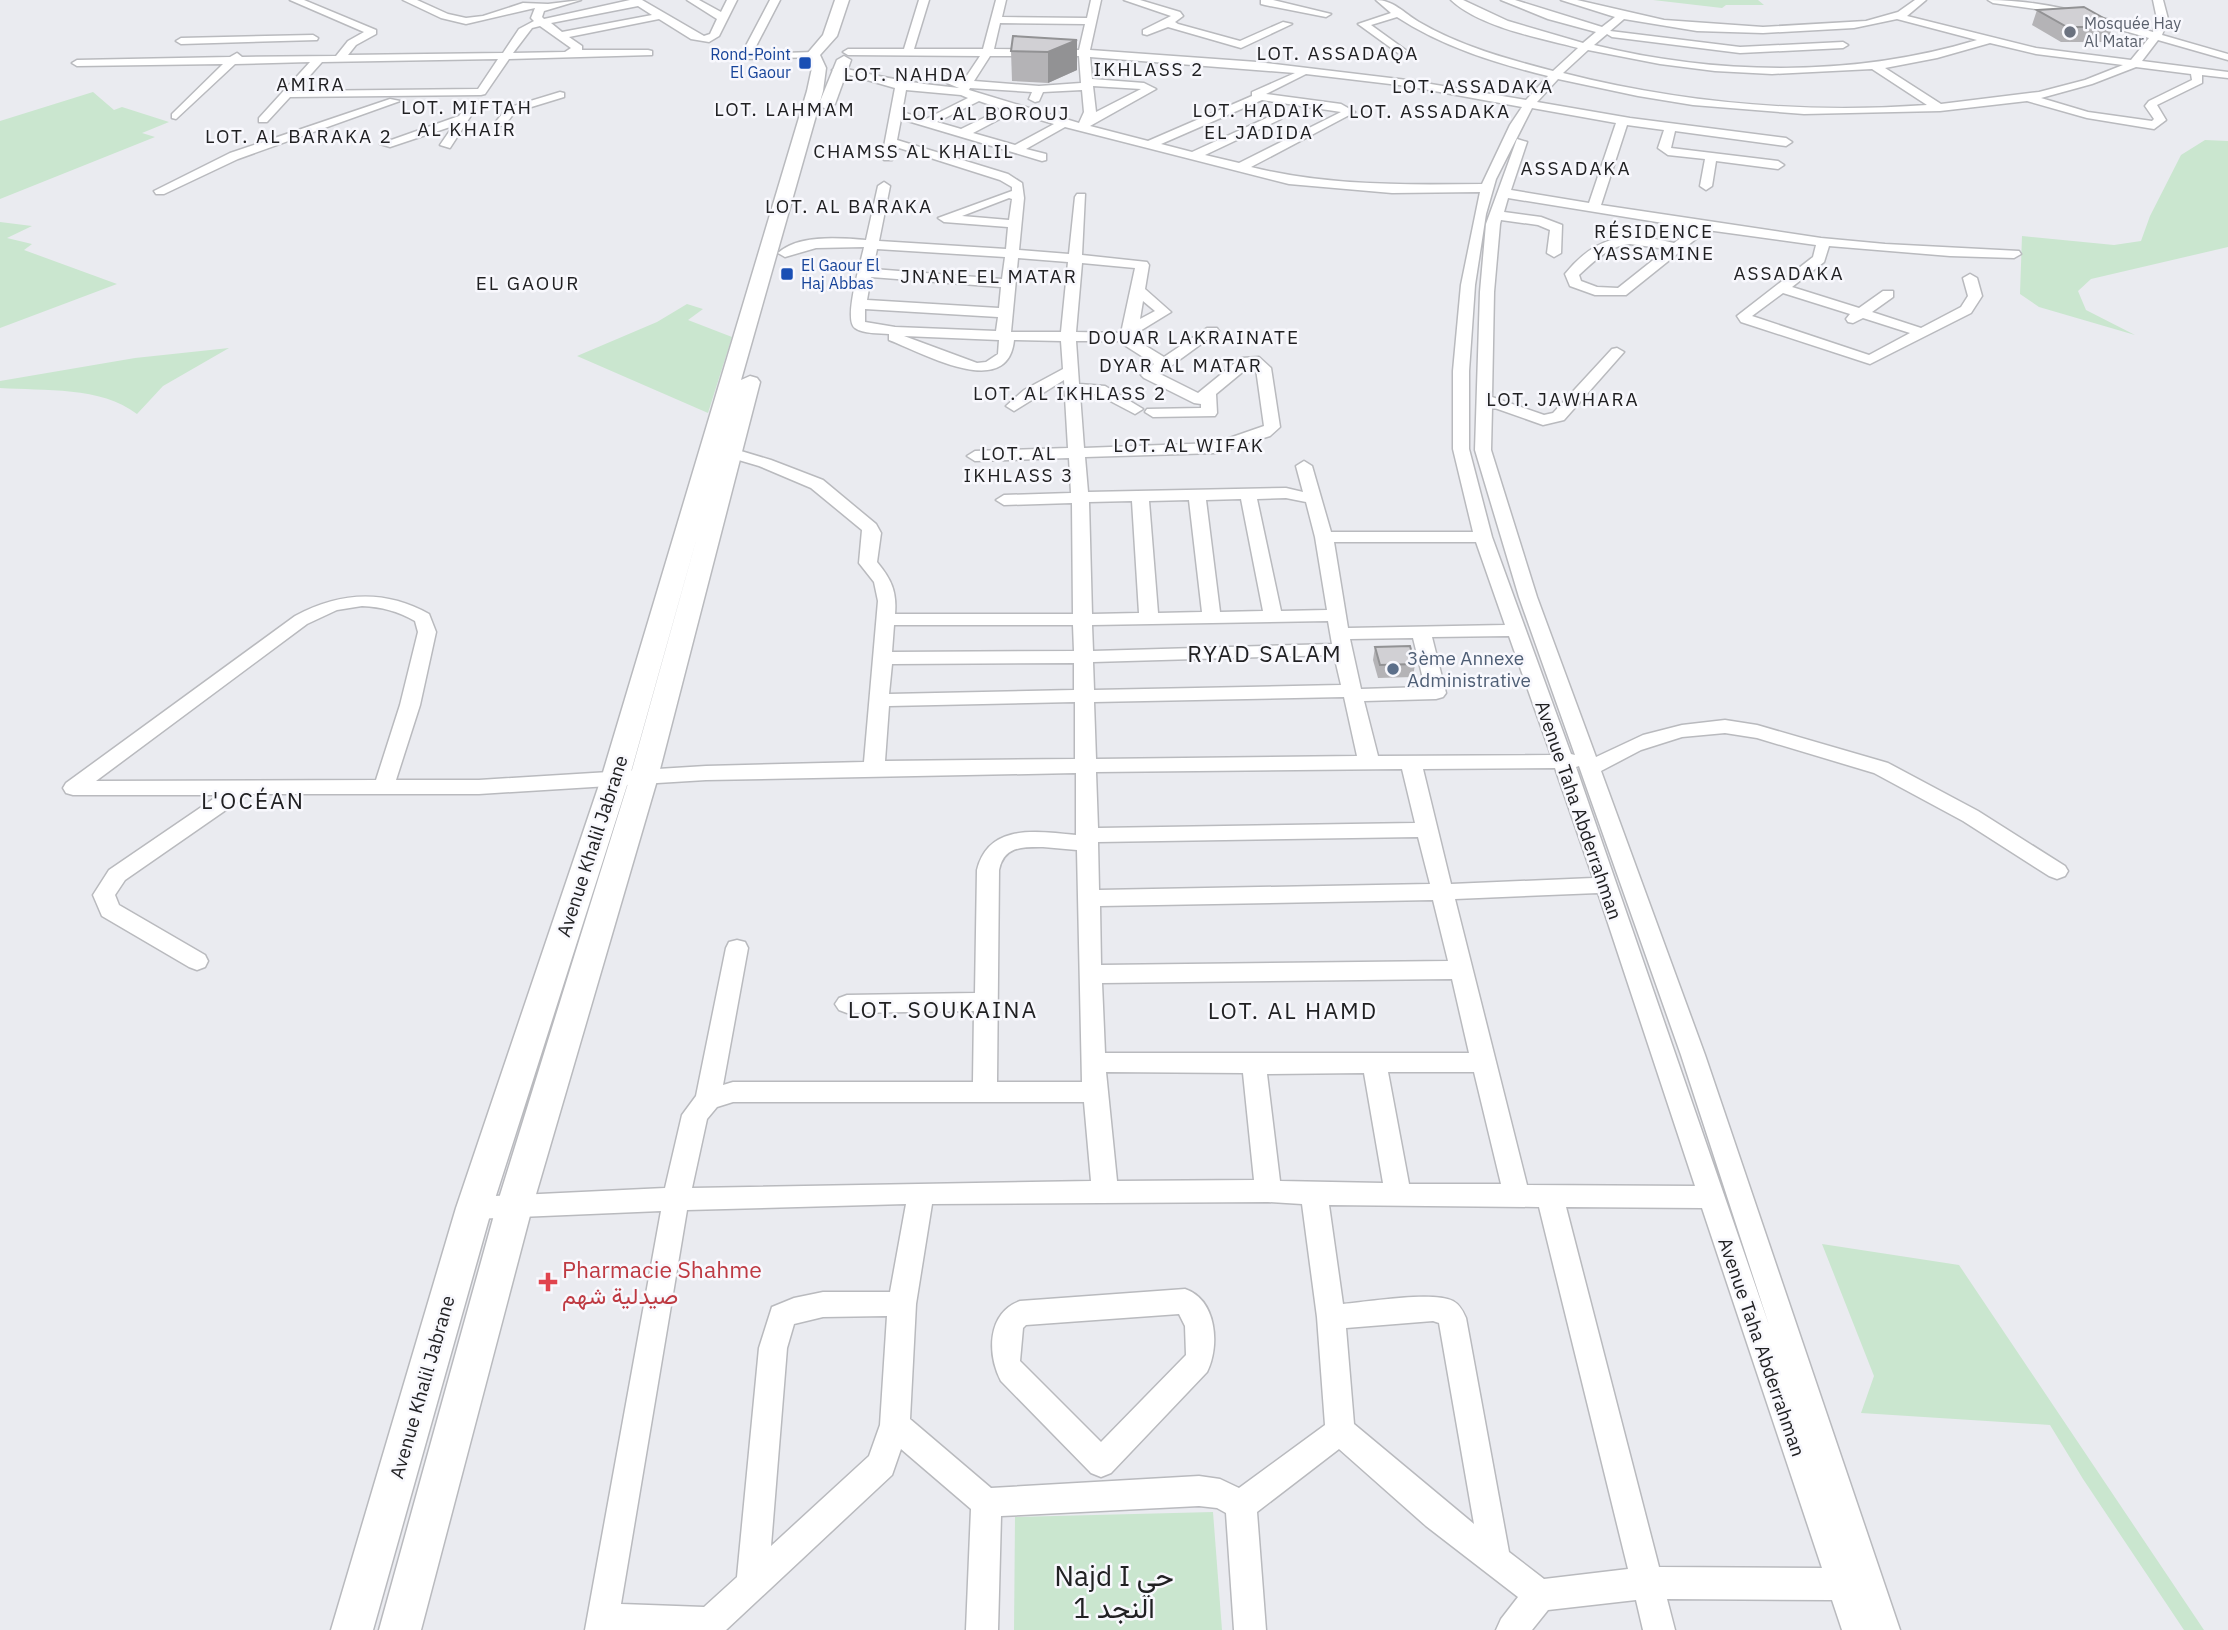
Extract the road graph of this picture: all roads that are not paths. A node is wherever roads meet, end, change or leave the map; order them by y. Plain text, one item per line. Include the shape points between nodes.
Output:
1 (295, 0) edge
2 (408, 0) edge
3 (576, 0) edge
4 (692, 0) edge
5 (732, 0) edge
6 (775, 0) edge
7 (842, 0) edge
8 (856, 0) edge
9 (923, 0) edge
10 (1001, 0) edge
11 (1096, 0) edge
12 (1129, 0) edge
13 (1268, 0) edge
14 (1381, 0) edge
15 (1456, 0) edge
16 (1506, 0) edge
17 (1566, 0) edge
18 (1921, 0) edge
19 (1993, 0) edge
20 (2158, 0) edge
21 (637, 2) edge
22 (2064, 5) edge
23 (545, 6) junction
24 (1326, 14) dead end
25 (1397, 14) junction
26 (661, 16) junction
27 (1896, 16) junction
28 (723, 18) junction
29 (996, 20) junction
30 (1089, 21) junction
31 (542, 22) junction
32 (1168, 23) junction
33 (1287, 24) dead end
34 (1818, 28) junction
35 (1147, 32) dead end
36 (1608, 33) junction
37 (562, 35) junction
38 (2156, 36) junction
39 (313, 38) dead end
40 (253, 39) junction
41 (1987, 40) junction
42 (181, 41) dead end
43 (1228, 42) junction
44 (1843, 45) junction
45 (1402, 51) dead end
46 (908, 52) junction
47 (574, 53) junction
48 (649, 53) dead end
49 (985, 54) junction
50 (1084, 56) junction
51 (506, 57) junction
52 (833, 57) junction
53 (2228, 57) edge
54 (339, 59) junction
55 (232, 60) junction
56 (318, 60) junction
57 (1191, 62) junction
58 (77, 63) dead end
59 (2134, 63) junction
60 (1875, 66) junction
61 (1740, 69) junction
62 (2196, 71) junction
63 (1301, 74) junction
64 (2228, 75) edge
65 (1558, 76) junction
66 (1087, 84) junction
67 (901, 86) junction
68 (964, 87) junction
69 (1039, 89) junction
70 (481, 92) junction
71 (419, 93) junction
72 (287, 94) junction
73 (560, 95) dead end
74 (1259, 96) junction
75 (976, 98) junction
76 (2029, 98) junction
77 (1241, 99) junction
78 (1535, 106) junction
79 (1744, 107) junction
80 (1940, 108) junction
81 (1011, 109) junction
82 (896, 114) junction
83 (1030, 114) junction
84 (176, 116) dead end
85 (263, 120) dead end
86 (1623, 121) junction
87 (465, 122) junction
88 (927, 123) junction
89 (1063, 123) junction
90 (487, 124) dead end
91 (1085, 124) junction
92 (1670, 128) junction
93 (963, 133) junction
94 (891, 142) junction
95 (1786, 142) dead end
96 (386, 145) dead end
97 (446, 145) dead end
98 (1148, 145) junction
99 (1017, 149) junction
100 (1042, 156) dead end
101 (1193, 156) junction
102 (1711, 157) junction
103 (888, 158) dead end
104 (1778, 165) dead end
105 (1238, 168) junction
106 (1497, 184) junction
107 (1706, 186) dead end
108 (884, 187) dead end
109 (160, 191) dead end
110 (1082, 197) dead end
111 (1018, 198) junction
112 (1594, 207) junction
113 (1496, 215) junction
114 (1014, 224) junction
115 (1705, 225) junction
116 (1823, 242) junction
117 (826, 243) junction
118 (788, 244) junction
119 (873, 245) junction
120 (1675, 247) junction
121 (1012, 253) junction
122 (1553, 253) dead end
123 (2014, 254) dead end
124 (1078, 258) junction
125 (866, 274) junction
126 (1970, 278) dead end
127 (1007, 283) junction
128 (1782, 288) junction
129 (1138, 290) junction
130 (1888, 294) dead end
131 (859, 304) junction
132 (1005, 313) junction
133 (1862, 313) junction
134 (869, 328) junction
135 (1212, 331) dead end
136 (1923, 333) junction
137 (1126, 335) junction
138 (1005, 336) junction
139 (1068, 337) junction
140 (1616, 352) dead end
141 (1164, 364) junction
142 (1071, 380) junction
143 (1208, 393) junction
144 (1483, 399) junction
145 (1014, 406) dead end
146 (1135, 409) dead end
147 (1153, 412) dead end
148 (999, 443) dead end
149 (1075, 445) junction
150 (726, 446) junction
151 (975, 456) dead end
152 (1304, 466) dead end
153 (1197, 494) junction
154 (1248, 494) junction
155 (1140, 496) junction
156 (1080, 498) junction
157 (1314, 499) junction
158 (1004, 500) dead end
159 (1324, 537) junction
160 (1483, 537) junction
161 (1273, 616) junction
162 (1212, 618) junction
163 (886, 619) junction
164 (1149, 619) junction
165 (1082, 620) junction
166 (1516, 630) junction
167 (1421, 632) junction
168 (1340, 633) junction
169 (1083, 657) junction
170 (882, 658) junction
171 (1352, 693) junction
172 (1085, 696) junction
173 (878, 700) junction
174 (1564, 762) junction
175 (1369, 763) junction
176 (1411, 763) junction
177 (1588, 765) junction
178 (1086, 767) junction
179 (874, 768) junction
180 (645, 777) junction
181 (615, 779) junction
182 (245, 787) junction
183 (384, 787) junction
184 (1428, 830) junction
185 (1088, 839) junction
186 (2057, 871) dead end
187 (1606, 886) junction
188 (1443, 892) junction
189 (1089, 898) junction
190 (737, 948) dead end
191 (197, 961) dead end
192 (1461, 970) junction
193 (1090, 974) junction
194 (986, 1002) junction
195 (847, 1004) dead end
196 (1095, 1062) junction
197 (1482, 1062) junction
198 (1374, 1063) junction
199 (1254, 1064) junction
200 (985, 1092) junction
201 (1096, 1092) junction
202 (708, 1100) junction
203 (1268, 1191) junction
204 (921, 1193) junction
205 (1105, 1193) junction
206 (1398, 1193) junction
207 (1314, 1194) junction
208 (1516, 1194) junction
209 (1550, 1196) junction
210 (1712, 1197) junction
211 (676, 1199) junction
212 (474, 1208) junction
213 (514, 1208) junction
214 (902, 1304) junction
215 (1331, 1317) junction
216 (895, 1425) junction
217 (1340, 1431) junction
218 (1101, 1463) junction
219 (1109, 1495) junction
220 (986, 1503) junction
221 (1241, 1505) junction
222 (1495, 1558) junction
223 (752, 1582) junction
224 (1647, 1583) junction
225 (1842, 1584) junction
226 (1540, 1595) junction
227 (602, 1624) edge
228 (713, 1627) edge
229 (352, 1630) edge
230 (400, 1630) edge
231 (982, 1630) edge
232 (1250, 1630) edge
233 (1512, 1630) edge
234 (1659, 1630) edge
235 (1858, 1630) edge
236 (1884, 1630) edge

1 - 54 street via 372,32 352,43
2 - 23 street via 466,21 522,2
3 - 23 street
4 - 28 street
5 - 28 street
6 - 52 street via 741,59
7 - 52 main road, Avenue Khalil Jabrane via 830,36
8 - 52 main road, Avenue Khalil Jabrane
9 - 46 street
10 - 29 street
11 - 30 street
12 - 32 street via 1177,15
13 - 24 street via 1265,2
14 - 25 street
15 - 36 street via 1501,22
16 - 36 street
17 - 36 street
18 - 27 street
19 - 22 street
20 - 38 street via 2164,22
21 - 26 street
21 - 31 street
22 - 38 street
23 - 31 street via 536,18
25 - 45 street via 1363,24
25 - 65 street via 1487,56
26 - 28 street via 705,40 714,36
26 - 37 street
27 - 34 street
27 - 41 street
29 - 30 street
29 - 49 street
30 - 50 street
31 - 37 street
31 - 51 street via 528,26
32 - 35 street
32 - 43 street
33 - 43 street via 1241,45
34 - 36 street
34 - 44 street
36 - 44 street via 1740,50
36 - 61 street
36 - 65 street, Avenue Taha Abderrahman
37 - 47 street via 578,48
38 - 53 street
38 - 59 street
39 - 40 street
40 - 42 street
40 - 55 street
41 - 59 street
41 - 60 street via 1941,55
43 - 57 street
44 - 60 street
46 - 49 street
46 - 52 street
47 - 48 street
47 - 51 street
49 - 50 street
49 - 52 street
49 - 68 street
50 - 57 street
50 - 66 street
51 - 54 street
51 - 70 street
52 - 67 street
52 - 118 main road, Avenue Khalil Jabrane via 830,90
52 - 150 main road, Avenue Khalil Jabrane via 819,68
54 - 56 street
55 - 56 street
55 - 58 street
55 - 84 street
56 - 72 street
57 - 63 street
57 - 78 street via 1356,76
59 - 62 street
59 - 76 street
60 - 61 street
60 - 80 street
61 - 79 street
62 - 64 street
62 - 76 street via 2198,82 2153,103 2160,120 2154,125 2087,115
63 - 74 street via 1257,92
63 - 78 street
65 - 78 street, Avenue Taha Abderrahman
65 - 79 street via 1644,95
66 - 69 street
66 - 91 street via 1090,112
66 - 91 street via 1150,89
67 - 68 street
67 - 82 street
68 - 69 street
68 - 75 street
69 - 83 street
70 - 71 street
70 - 87 street
71 - 72 street
71 - 109 street via 234,156
72 - 85 street
73 - 90 street via 511,110 506,124
74 - 77 street
74 - 105 street via 1342,107 1349,112 1308,128
75 - 81 street
75 - 88 street
76 - 80 street
77 - 98 street
77 - 101 street via 1284,119
78 - 86 street
78 - 106 street, Avenue Taha Abderrahman
79 - 80 street via 1841,113
81 - 83 street
81 - 93 street
82 - 88 street
82 - 94 street
83 - 89 street
86 - 92 street
86 - 112 street
87 - 96 street
87 - 97 street
88 - 93 street
89 - 91 street
89 - 99 street
91 - 98 street
92 - 95 street
92 - 102 street via 1665,150
93 - 99 street
94 - 103 street
94 - 111 street via 1004,177 1018,186
98 - 101 street
99 - 100 street
101 - 105 street
102 - 104 street
102 - 107 street
105 - 106 street via 1302,182 1392,189
106 - 112 street
106 - 113 street, Avenue Taha Abderrahman
106 - 160 street, Avenue Taha Abderrahman via 1473,248 1460,417 1461,449
108 - 119 street
110 - 124 street
111 - 114 street
111 - 114 street via 1007,195 944,218
112 - 115 street
113 - 122 street via 1541,221 1557,228
113 - 144 street, Avenue Taha Abderrahman via 1487,292
114 - 121 street
115 - 116 street
115 - 120 street
116 - 123 street
116 - 128 street via 1819,259
117 - 118 street
117 - 118 street
117 - 119 street
118 - 150 main road, Avenue Khalil Jabrane
119 - 121 street
119 - 125 street
120 - 120 street via 1620,292 1595,291 1576,283 1572,274 1617,239 1649,239
121 - 124 street
121 - 127 street
124 - 129 street via 1142,265
124 - 139 street
125 - 127 street
125 - 131 street
126 - 136 street via 1975,296 1966,310
127 - 132 street
128 - 133 street via 1837,304 1831,313 1837,316 1851,320
128 - 136 street via 1744,316 1746,320 1870,360
129 - 137 street
129 - 137 street via 1164,312
130 - 133 street
131 - 132 street
131 - 134 street via 857,322
132 - 138 street
133 - 136 street
134 - 138 street
134 - 138 street via 975,368 991,367 1005,355
135 - 141 street
137 - 139 street
137 - 141 street
138 - 139 street
139 - 142 street
140 - 144 street via 1552,420
141 - 143 street via 1149,375 1199,400
142 - 145 street via 1029,393
142 - 146 street via 1100,389
142 - 149 street
143 - 147 street via 1209,413
143 - 149 street via 1253,360 1264,368 1272,426 1264,433 1233,440
144 - 177 street, Avenue Taha Abderrahman via 1483,450 1528,597
148 - 149 street
149 - 151 street
149 - 156 street
150 - 163 street via 810,480 863,520 872,533 868,563 886,590
150 - 180 main road, Avenue Khalil Jabrane
150 - 181 main road, Avenue Khalil Jabrane
152 - 157 street
153 - 154 street
153 - 155 street
153 - 162 street
154 - 157 street via 1286,493
154 - 161 street
155 - 156 street
155 - 164 street
156 - 158 street
156 - 165 street
157 - 159 street
159 - 160 street
159 - 168 street
160 - 166 street, Avenue Taha Abderrahman
161 - 162 street
161 - 168 street
162 - 164 street
163 - 165 street
163 - 170 street
164 - 165 street
165 - 169 street
166 - 167 street
166 - 174 street, Avenue Taha Abderrahman
167 - 168 street
167 - 171 street via 1436,693
168 - 169 street
168 - 171 street
169 - 170 street
169 - 172 street
170 - 173 street
171 - 172 street
171 - 175 street
172 - 173 street
172 - 178 street
173 - 179 street
174 - 176 street
174 - 177 street
174 - 187 street, Avenue Taha Abderrahman
175 - 176 street
175 - 178 street
176 - 184 street
177 - 186 street via 1664,735 1693,729 1719,726 1768,734 1879,767 1958,809
177 - 236 street, Avenue Taha Abderrahman via 1693,1055
178 - 179 street
178 - 185 street
179 - 180 street
180 - 181 street
180 - 213 main road, Avenue Khalil Jabrane
181 - 183 street
181 - 212 main road, Avenue Khalil Jabrane
182 - 183 street
182 - 183 street via 73,788 301,620 321,608 368,599 408,608 423,618 427,632
182 - 191 street via 117,875 104,895 110,910
184 - 185 street
184 - 188 street
185 - 189 street
185 - 194 street via 1017,841 999,847 991,858
187 - 188 street
187 - 210 street, Avenue Taha Abderrahman
188 - 189 street
188 - 192 street
189 - 193 street
190 - 202 street
192 - 193 street
192 - 197 street
193 - 196 street
194 - 195 street
194 - 200 street
196 - 199 street
196 - 201 street
197 - 198 street
197 - 208 street
198 - 199 street
198 - 206 street
199 - 203 street
200 - 201 street
200 - 202 street via 733,1092
201 - 205 street
202 - 211 street via 695,1115
203 - 205 street
203 - 207 street
204 - 205 street
204 - 211 street
204 - 214 street
206 - 207 street
206 - 208 street
207 - 215 street
208 - 209 street
209 - 210 street
209 - 224 street
210 - 225 street, Avenue Taha Abderrahman
211 - 213 street
211 - 227 street
212 - 213 street
212 - 229 main road, Avenue Khalil Jabrane
213 - 230 main road, Avenue Khalil Jabrane
214 - 216 street
214 - 223 street via 812,1308 782,1316 773,1348
215 - 217 street
215 - 222 street via 1433,1309 1446,1311 1452,1318
216 - 220 street
216 - 223 street via 881,1465
217 - 221 street
217 - 222 street
218 - 218 street via 1197,1363 1197,1316 1185,1301 1020,1313 1009,1322 1006,1362 1011,1372
218 - 219 street
219 - 220 street
219 - 221 street via 1199,1491 1220,1494
220 - 231 street
221 - 232 street
222 - 226 street
223 - 228 street
224 - 225 street
224 - 226 street
224 - 234 street
225 - 235 street, Avenue Taha Abderrahman
226 - 233 street
227 - 228 street

